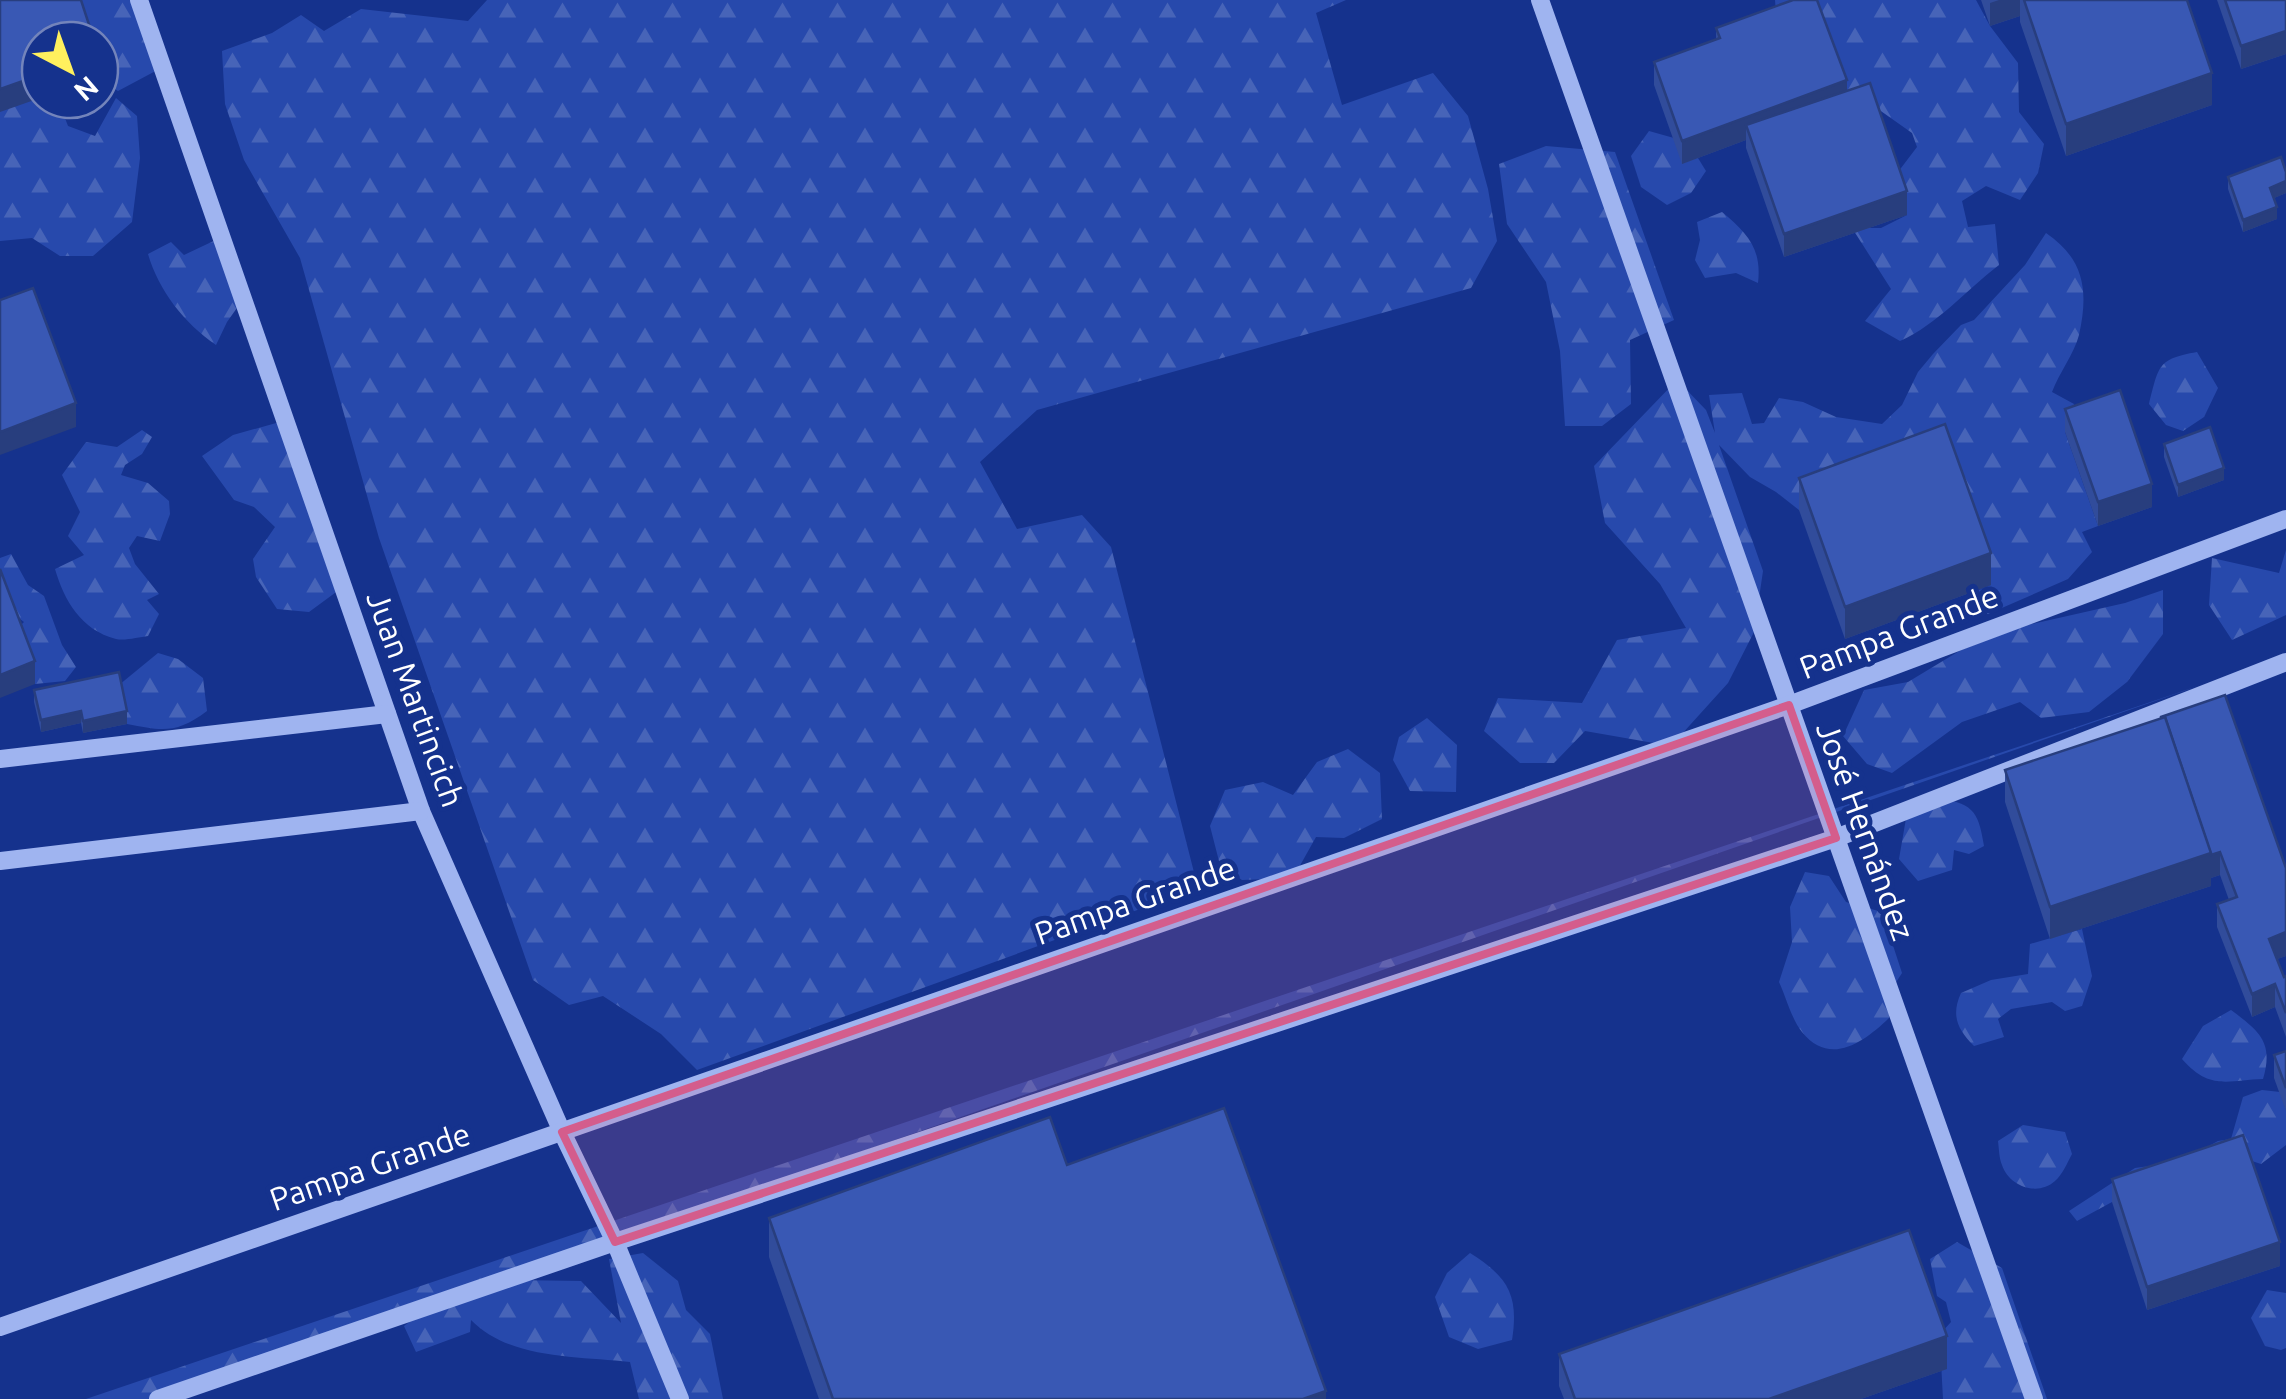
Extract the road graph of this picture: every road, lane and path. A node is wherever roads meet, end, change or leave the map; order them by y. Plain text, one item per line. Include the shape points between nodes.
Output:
1 (139, 0) edge
2 (1540, 0) edge
3 (2286, 519) edge
4 (2286, 662) edge
5 (1789, 705) junction
6 (387, 714) junction
7 (0, 759) edge
8 (421, 811) junction
9 (1836, 838) junction
10 (0, 861) edge
11 (562, 1132) junction
12 (615, 1242) junction
13 (0, 1327) edge
14 (158, 1399) edge
15 (680, 1399) edge
16 (2034, 1399) edge

1 - 6 street, Juan Martincich
2 - 5 street, José Hernández
3 - 5 street, Pampa Grande
4 - 9 street
5 - 9 street, José Hernández
5 - 11 street, Pampa Grande
6 - 7 street
6 - 8 street, Juan Martincich
8 - 10 street
8 - 11 street, Juan Martincich
9 - 12 street
9 - 16 street, José Hernández
11 - 12 street, Juan Martincich
11 - 13 street, Pampa Grande
12 - 14 street
12 - 15 street, Juan Martincich

